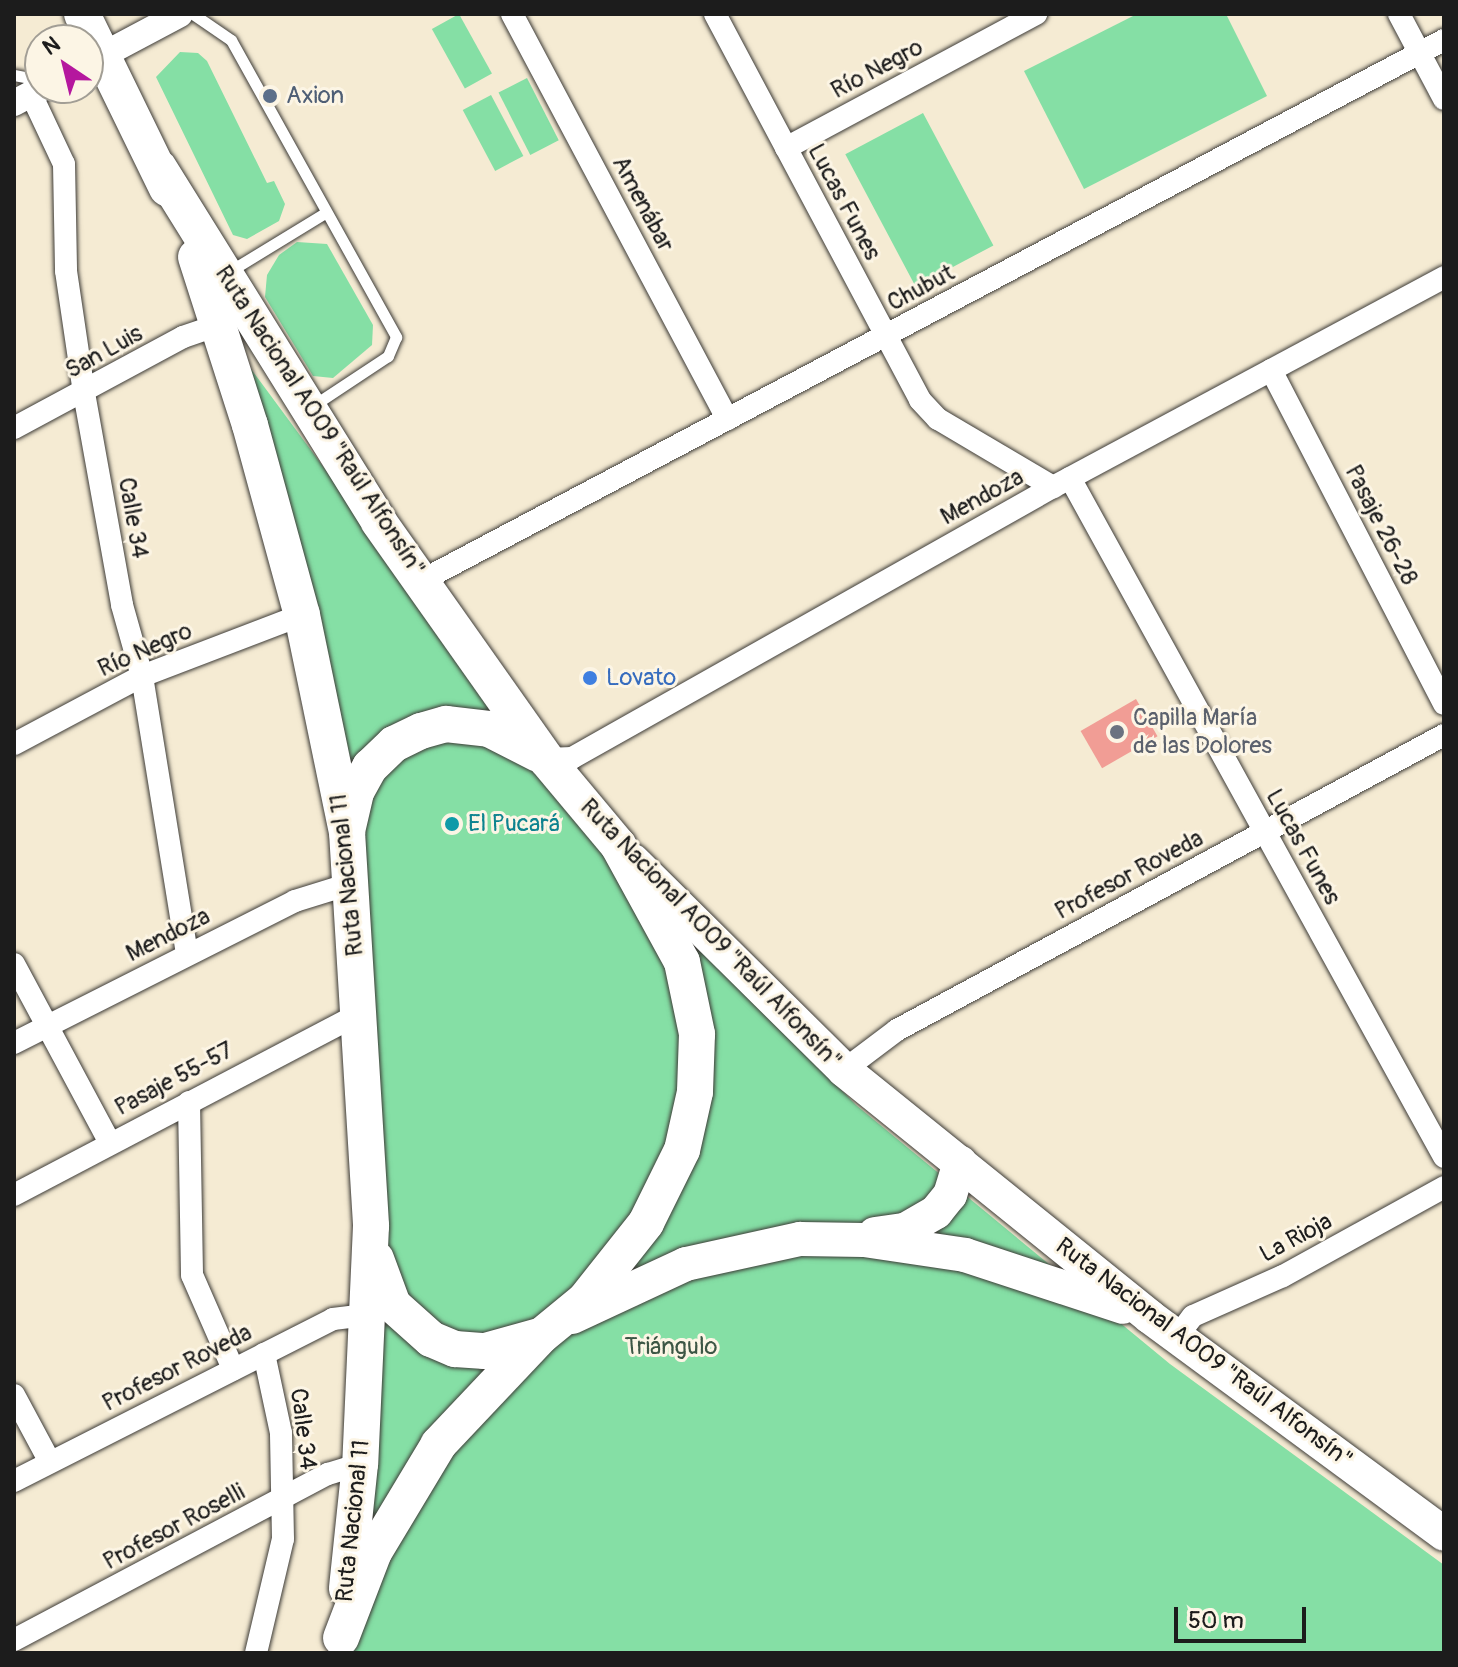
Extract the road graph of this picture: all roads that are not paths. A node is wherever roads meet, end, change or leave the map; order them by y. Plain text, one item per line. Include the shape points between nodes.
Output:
1 (180, 14) edge
2 (193, 14) edge
3 (512, 14) edge
4 (715, 14) edge
5 (1036, 14) edge
6 (1399, 14) edge
7 (1444, 40) edge
8 (1420, 53) junction
9 (104, 55) edge
10 (104, 73) edge
11 (1444, 99) edge
12 (36, 104) edge
13 (786, 148) junction
14 (159, 168) junction
15 (325, 213) junction
16 (225, 275) junction
17 (1444, 277) edge
18 (220, 324) junction
19 (886, 336) junction
20 (1271, 370) junction
21 (84, 393) junction
22 (307, 410) junction
23 (727, 419) junction
24 (14, 428) edge
25 (1061, 482) junction
26 (421, 581) junction
27 (302, 615) junction
28 (142, 676) junction
29 (1444, 704) edge
30 (1444, 735) edge
31 (14, 744) edge
32 (546, 759) junction
33 (1265, 831) junction
34 (347, 832) junction
35 (618, 845) junction
36 (350, 884) junction
37 (187, 953) junction
38 (14, 964) edge
39 (360, 1013) junction
40 (48, 1026) junction
41 (14, 1043) edge
42 (844, 1070) junction
43 (189, 1102) junction
44 (110, 1143) junction
45 (1444, 1157) edge
46 (960, 1163) junction
47 (1444, 1187) edge
48 (14, 1195) edge
49 (371, 1226) junction
50 (839, 1240) junction
51 (368, 1315) junction
52 (1150, 1317) junction
53 (541, 1336) junction
54 (1177, 1337) junction
55 (264, 1354) junction
56 (233, 1369) junction
57 (14, 1395) edge
58 (50, 1462) junction
59 (360, 1464) junction
60 (14, 1481) edge
61 (284, 1498) junction
62 (1444, 1534) edge
63 (14, 1640) edge
64 (340, 1645) edge
65 (256, 1653) edge

1 - 9 street
2 - 15 lane via 231,40
3 - 23 street, Amenábar
4 - 13 street, Lucas Funes
5 - 13 street, Río Negro
6 - 8 street
7 - 8 street, Chubut
8 - 11 street
8 - 19 street, Chubut
10 - 14 highway, Ruta Nacional 11
12 - 21 street, Calle 34 via 64,164 66,271
13 - 19 street, Lucas Funes
14 - 16 highway, Ruta Nacional A009 "Raúl Alfonsín"
14 - 18 highway, Ruta Nacional 11
15 - 16 lane
15 - 22 lane via 396,337 388,356
16 - 22 highway, Ruta Nacional A009 "Raúl Alfonsín"
17 - 20 street, Mendoza
18 - 21 street, San Luis via 183,337
18 - 27 highway, Ruta Nacional 11
19 - 23 street, Chubut
19 - 25 street, Lucas Funes via 920,400 938,419
20 - 25 street, Mendoza
20 - 29 street, Pasaje 26-28
21 - 24 street, San Luis
21 - 28 street, Calle 34 via 122,605
22 - 26 highway, Ruta Nacional A009 "Raúl Alfonsín"
23 - 26 street, Chubut
25 - 32 street, Mendoza via 572,758
25 - 33 street, Lucas Funes
26 - 32 highway, Ruta Nacional A009 "Raúl Alfonsín"
27 - 28 street, Río Negro
27 - 34 highway, Ruta Nacional 11
28 - 31 street, Río Negro
28 - 37 street, Calle 34
30 - 33 street, Profesor Roveda
32 - 34 highway via 489,729 446,724 421,731 394,744 370,767 356,792
32 - 35 highway, Ruta Nacional A009 "Raúl Alfonsín"
33 - 42 street, Profesor Roveda via 897,1030
33 - 45 street, Lucas Funes
34 - 36 highway, Ruta Nacional 11
35 - 42 main road, Ruta Nacional A009 "Raúl Alfonsín"
35 - 53 highway via 682,962 697,1034 695,1092 682,1150 646,1223 585,1300
36 - 37 street, Mendoza via 317,891
36 - 39 highway, Ruta Nacional 11
37 - 40 street, Mendoza
38 - 40 street
39 - 43 street, Pasaje 55-57
39 - 49 highway, Ruta Nacional 11
40 - 41 street, Mendoza
40 - 44 street
42 - 46 main road, Ruta Nacional A009 "Raúl Alfonsín"
43 - 44 street, Pasaje 55-57
43 - 56 street via 192,1275
44 - 48 street, Pasaje 55-57
46 - 50 main road via 950,1195 936,1212 905,1230
46 - 52 main road, Ruta Nacional A009 "Raúl Alfonsín"
47 - 54 street, La Rioja via 1283,1276 1193,1316
49 - 51 highway, Ruta Nacional 11
49 - 53 highway via 382,1286 409,1323 431,1339 455,1349 485,1351
50 - 52 main road via 965,1255
50 - 53 main road via 769,1243 686,1264 610,1296
51 - 55 street, Profesor Roveda via 333,1319
51 - 59 highway, Ruta Nacional 11
52 - 54 main road, Ruta Nacional A009 "Raúl Alfonsín"
53 - 64 highway via 457,1423 418,1474 374,1552
54 - 62 main road, Ruta Nacional A009 "Raúl Alfonsín"
55 - 56 street, Profesor Roveda
55 - 61 street, Calle 34 via 281,1433
56 - 58 street, Profesor Roveda
57 - 58 street
58 - 60 street, Profesor Roveda
59 - 61 street, Profesor Roselli
59 - 64 highway, Ruta Nacional 11
61 - 63 street, Profesor Roselli
61 - 65 street, Calle 34 via 283,1539

